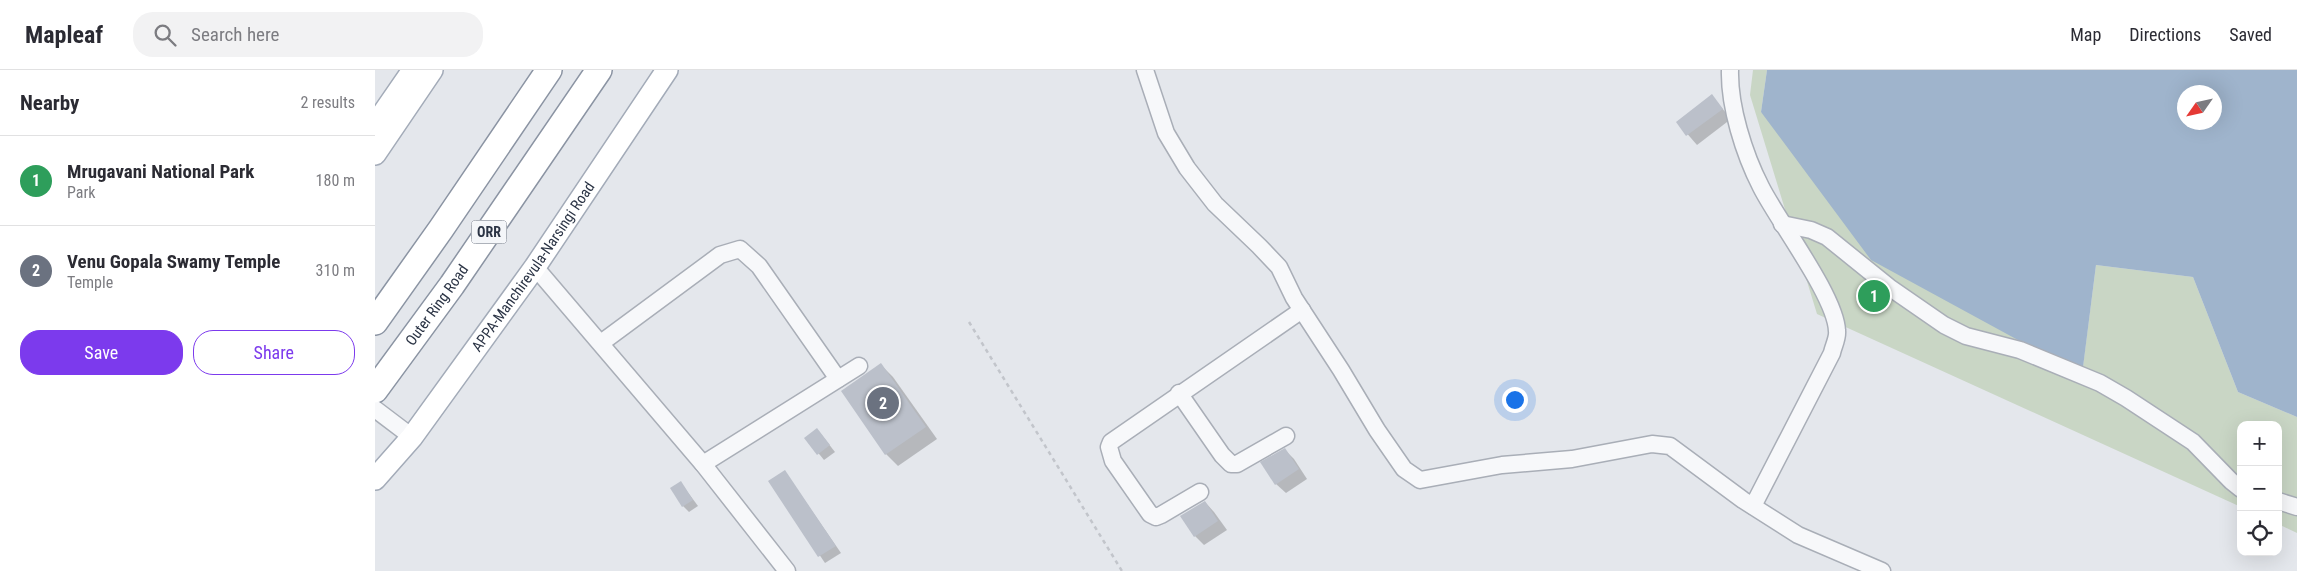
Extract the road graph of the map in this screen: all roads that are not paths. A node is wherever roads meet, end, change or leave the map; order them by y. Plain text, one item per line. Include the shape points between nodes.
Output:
1 (413, 70) edge
2 (432, 70) edge
3 (549, 70) edge
4 (599, 70) edge
5 (667, 70) edge
6 (1145, 70) edge
7 (1729, 70) edge
8 (375, 125) edge
9 (375, 154) edge
10 (1783, 224) junction
11 (535, 267) junction
12 (1302, 310) junction
13 (375, 322) edge
14 (601, 343) junction
15 (859, 366) dead end
16 (838, 379) junction
17 (375, 390) edge
18 (1179, 393) junction
19 (375, 409) edge
20 (1286, 436) dead end
21 (412, 437) junction
22 (703, 464) junction
23 (375, 479) edge
24 (2237, 485) edge
25 (1200, 492) dead end
26 (2282, 502) edge
27 (1753, 506) junction
28 (2297, 507) edge
29 (787, 571) edge
30 (1882, 571) edge

1 - 8 main road
2 - 9 main road
3 - 13 highway, ORR
4 - 17 highway, Outer Ring Road / ORR via 458,277
5 - 11 main road, APPA-Manchirevula-Narsingi Road
6 - 12 street via 1165,132 1187,168 1215,204 1279,267
7 - 10 street via 1729,89 1737,125 1760,186
10 - 24 street via 1827,237 1889,287 1944,325 1966,336 2020,350 2100,383 2193,442
10 - 27 street via 1831,309 1837,332 1832,353
11 - 14 street
11 - 21 main road, APPA-Manchirevula-Narsingi Road
12 - 18 street
12 - 27 street via 1382,438 1404,469 1419,480 1502,465 1573,460 1652,444 1670,446
14 - 16 street via 720,255 740,249 759,266
14 - 22 street
15 - 16 street
16 - 22 street
18 - 20 street via 1231,464 1237,464
18 - 25 street via 1111,442 1110,454 1150,514 1157,517
19 - 21 street
21 - 23 main road, APPA-Manchirevula-Narsingi Road
22 - 29 street
26 - 28 street
27 - 30 street via 1798,536

